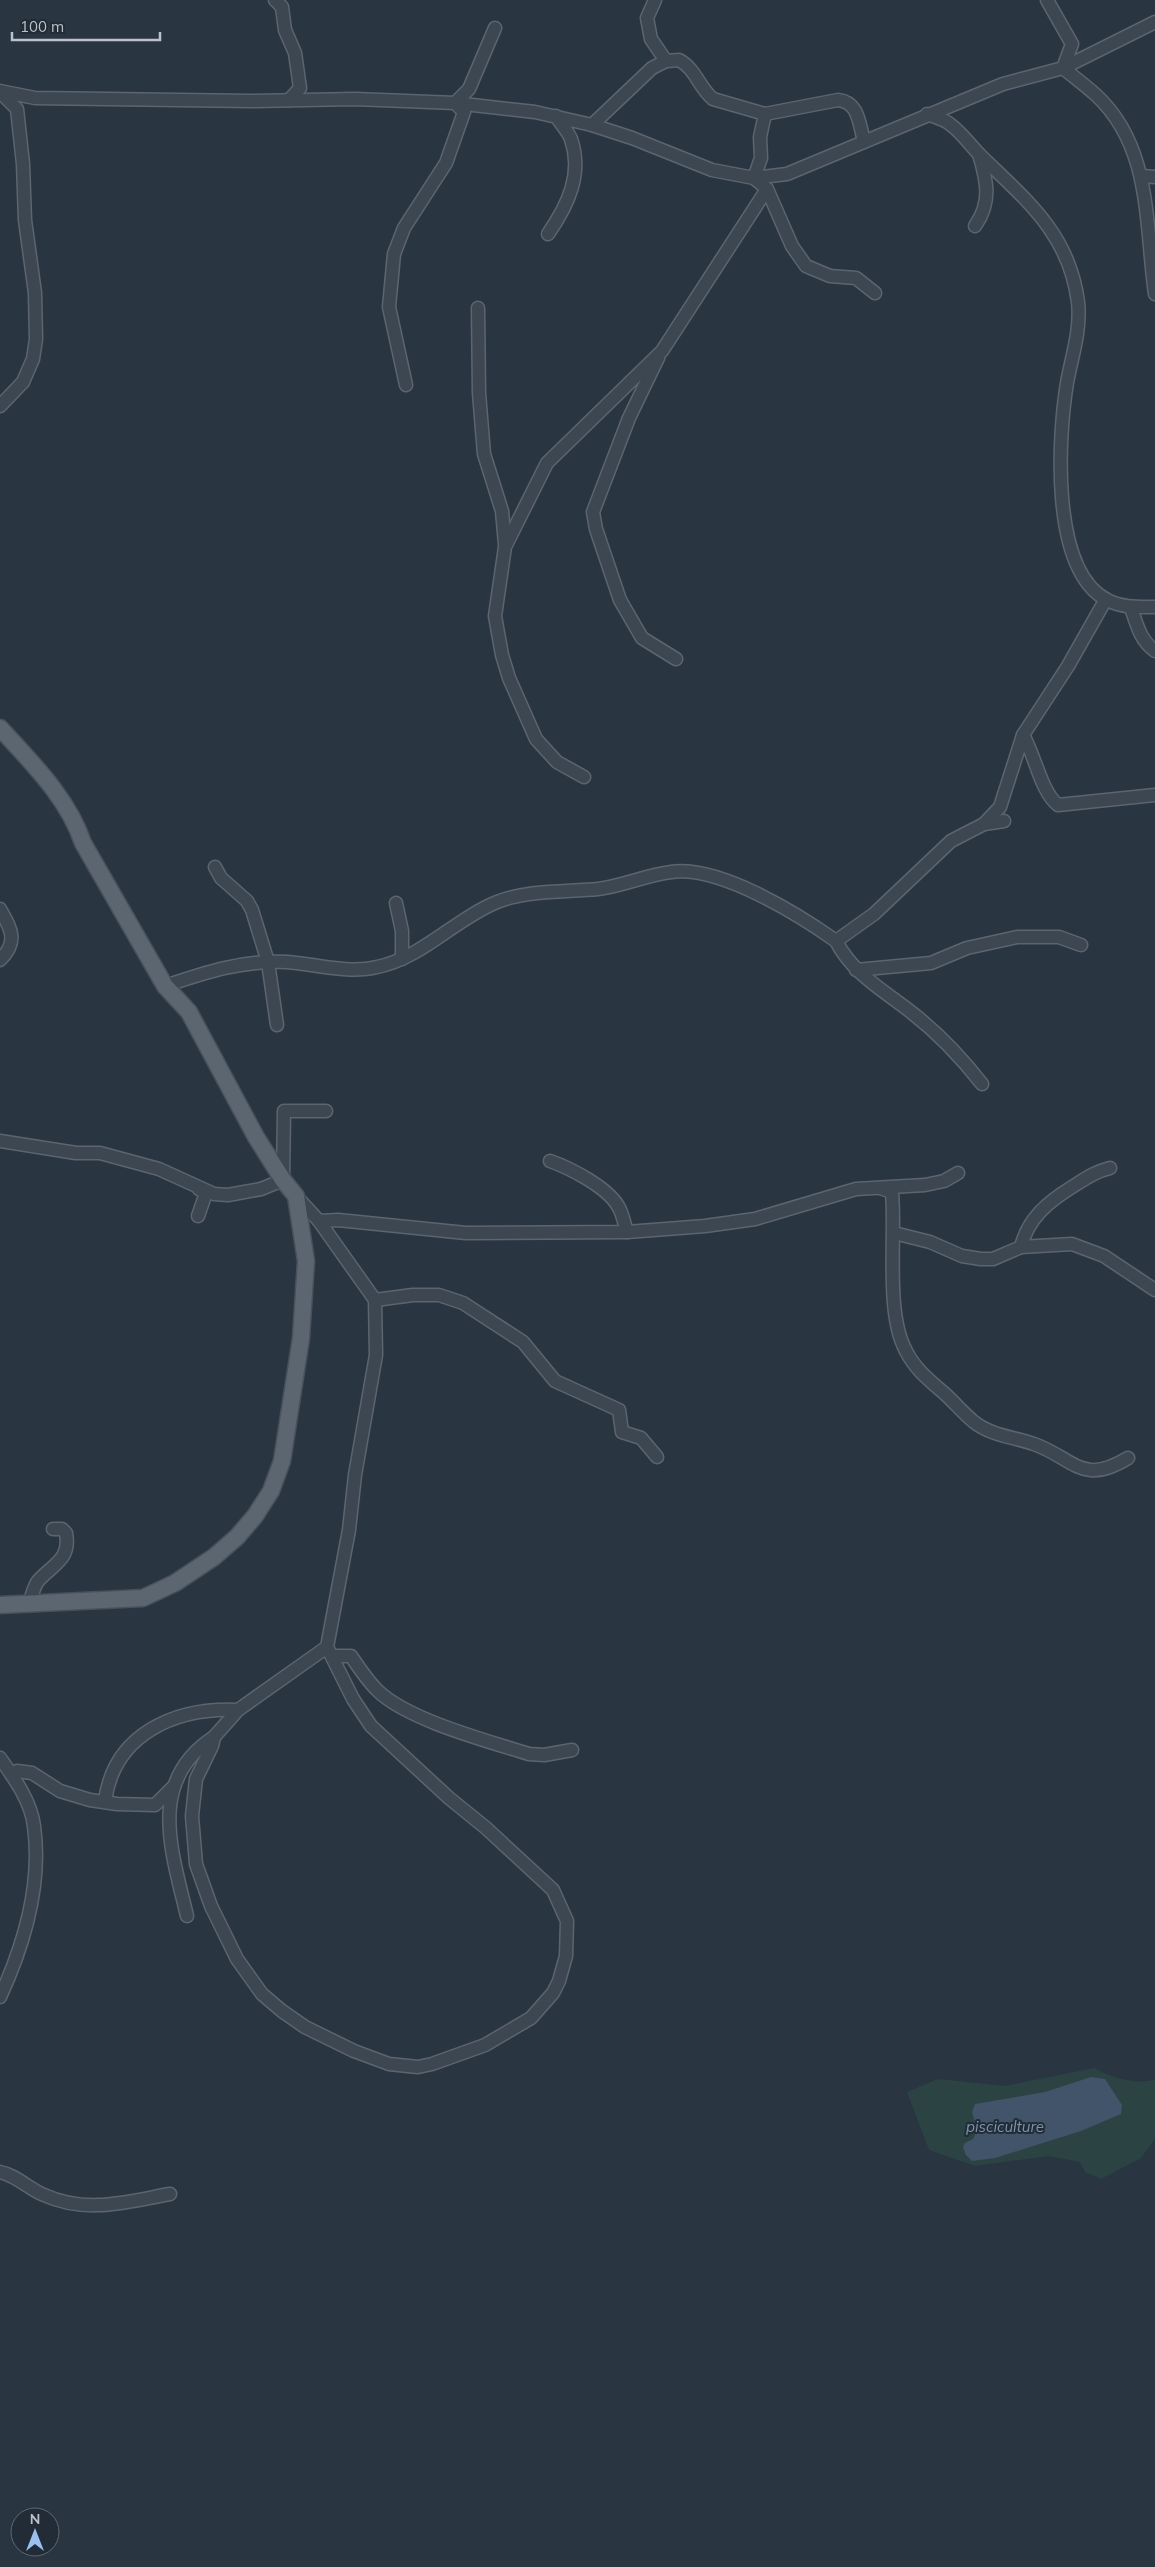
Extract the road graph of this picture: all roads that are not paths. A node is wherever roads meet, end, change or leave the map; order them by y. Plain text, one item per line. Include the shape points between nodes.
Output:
1 (275, 0) edge
2 (655, 0) edge
3 (1047, 0) edge
4 (1155, 22) edge
5 (495, 28) dead end
6 (666, 61) junction
7 (1063, 68) junction
8 (0, 91) edge
9 (289, 100) junction
10 (455, 103) junction
11 (765, 114) junction
12 (928, 114) junction
13 (556, 116) junction
14 (592, 124) junction
15 (864, 141) junction
16 (979, 154) junction
17 (1142, 176) junction
18 (1155, 177) edge
19 (754, 178) junction
20 (767, 189) junction
21 (975, 226) dead end
22 (548, 234) dead end
23 (875, 293) dead end
24 (1155, 294) edge
25 (478, 308) dead end
26 (662, 351) junction
27 (406, 385) dead end
28 (0, 406) edge
29 (505, 547) junction
30 (1106, 599) junction
31 (1155, 607) edge
32 (1131, 608) junction
33 (1155, 651) edge
34 (676, 659) dead end
35 (0, 728) edge
36 (1023, 735) junction
37 (584, 777) dead end
38 (1155, 795) edge
39 (1004, 821) dead end
40 (984, 824) junction
41 (215, 867) dead end
42 (396, 904) dead end
43 (0, 909) edge
44 (836, 941) junction
45 (1081, 945) dead end
46 (402, 958) junction
47 (0, 960) edge
48 (268, 962) junction
49 (856, 970) junction
50 (165, 986) junction
51 (276, 1025) dead end
52 (982, 1084) dead end
53 (326, 1111) dead end
54 (0, 1141) edge
55 (550, 1161) dead end
56 (1110, 1168) dead end
57 (958, 1173) dead end
58 (283, 1180) junction
59 (880, 1188) junction
60 (199, 1189) junction
61 (296, 1196) junction
62 (198, 1216) dead end
63 (319, 1221) junction
64 (626, 1232) junction
65 (894, 1232) junction
66 (1021, 1247) junction
67 (1155, 1290) edge
68 (375, 1300) junction
69 (657, 1457) dead end
70 (1128, 1458) dead end
71 (54, 1528) dead end
72 (29, 1603) junction
73 (0, 1605) edge
74 (329, 1652) junction
75 (238, 1710) junction
76 (214, 1736) junction
77 (572, 1750) dead end
78 (0, 1758) edge
79 (11, 1774) junction
80 (173, 1787) junction
81 (104, 1801) junction
82 (187, 1916) dead end
83 (0, 1997) edge
84 (0, 2172) edge
85 (170, 2194) dead end

1 - 9 street via 282,6 285,30 297,62 300,88
2 - 6 street via 647,18 651,39
3 - 7 street via 1072,44
4 - 7 street
5 - 10 street via 469,89
6 - 11 street via 684,63 713,99
6 - 14 street via 641,77 626,95
7 - 12 street via 1003,84
7 - 17 street via 1097,95 1122,128
8 - 9 street via 35,98
8 - 28 street via 17,109 25,220 35,294 36,339 23,382
9 - 10 street via 355,98
10 - 13 street
10 - 27 street via 464,112 452,149 404,228 394,254 389,307
11 - 15 street via 838,100 848,101 854,107
11 - 19 street via 760,137 761,158
12 - 15 street
12 - 16 street via 950,123
13 - 14 street
13 - 22 street via 571,138 575,182
14 - 19 street via 712,170
15 - 19 street via 787,174
16 - 21 street via 988,200
16 - 30 street via 1039,213 1059,242 1071,268 1078,302 1079,332 1067,384 1061,444 1062,500 1067,535 1074,555 1083,575
17 - 18 street
17 - 24 street
19 - 20 street
20 - 23 street via 792,246 806,266 830,276 856,278
20 - 26 street
25 - 29 street via 484,454 502,511
26 - 29 street via 547,463
26 - 34 street via 629,418 593,512 620,600 642,638
29 - 37 street via 496,616 509,678 536,739 557,762
30 - 32 street
30 - 36 street
31 - 32 street
32 - 33 street via 1146,645
35 - 50 main road via 47,780 76,820 83,843
36 - 38 street via 1051,799 1058,805
36 - 40 street via 1000,807
39 - 40 street
40 - 44 street via 951,841 874,914
41 - 48 street via 221,878 247,901
42 - 46 street via 402,931
43 - 47 street via 10,930 12,944
44 - 46 street via 767,898 729,882 683,871 616,887 512,897 468,916
44 - 49 street
45 - 49 street via 1059,937 1017,937 967,948 931,963
46 - 48 street via 377,967 351,969
48 - 50 street via 233,965
48 - 51 street
49 - 52 street via 932,1029
50 - 58 main road via 189,1012 226,1085
53 - 58 street via 284,1111
54 - 60 street via 76,1153 100,1153 159,1169
55 - 64 street via 565,1166 606,1192 617,1204
56 - 66 street via 1089,1175 1056,1197 1028,1226
57 - 59 street via 944,1181 925,1185
58 - 60 street via 261,1189 228,1195
58 - 61 main road
59 - 64 street via 856,1189 754,1219
59 - 65 street via 892,1192
60 - 62 street via 206,1193
61 - 63 street
61 - 72 main road via 306,1261 301,1338 282,1461 271,1491 255,1516 214,1557 175,1583 144,1598
63 - 64 street via 338,1220 466,1233
63 - 68 street
65 - 66 street via 930,1242 962,1256 980,1259 993,1260
65 - 70 street via 897,1319 905,1350 922,1375 974,1422 1000,1435 1034,1444 1090,1470 1105,1470
66 - 67 street via 1072,1244 1104,1256
68 - 69 street via 439,1295 463,1303 523,1342 555,1380 619,1410 622,1432 641,1438
68 - 74 street via 376,1354
71 - 72 street via 66,1533 62,1562 37,1582
72 - 73 main road
74 - 75 street
74 - 76 street via 371,1726 553,1890 567,1921 566,1956 553,1993 531,2018 485,2045 432,2064 402,2066 354,2051 305,2027 262,1994 237,1959 211,1906 196,1864 192,1816 196,1780
74 - 77 street via 351,1656 378,1692 410,1712 529,1754
75 - 76 street
75 - 81 street via 212,1709 157,1726 140,1737 115,1764 107,1782
76 - 80 street via 191,1755
78 - 79 street
79 - 81 street via 17,1771 32,1773 60,1791
79 - 83 street via 34,1825 36,1869 28,1920
80 - 81 street via 155,1805
80 - 82 street via 170,1848
84 - 85 street via 43,2195 80,2206 116,2204

